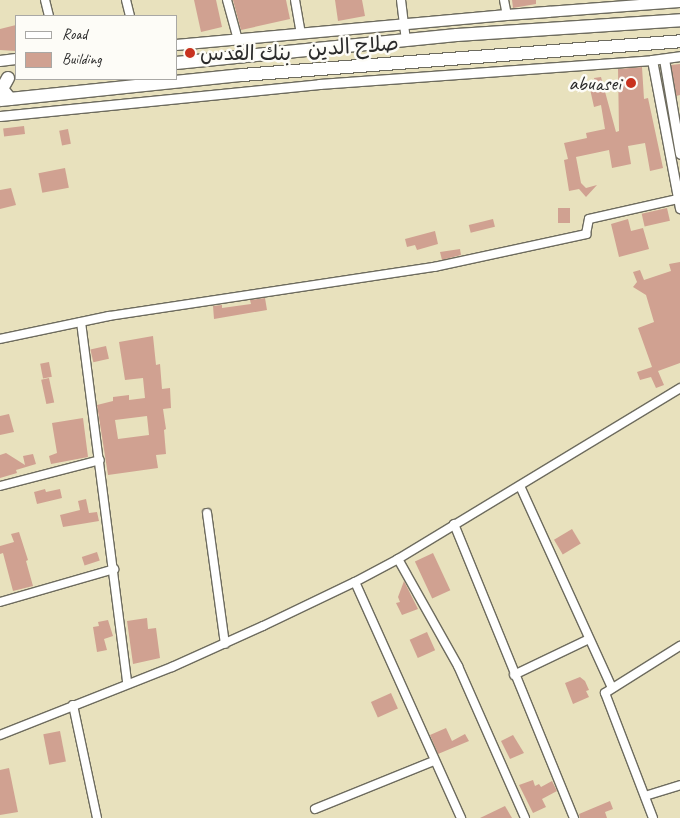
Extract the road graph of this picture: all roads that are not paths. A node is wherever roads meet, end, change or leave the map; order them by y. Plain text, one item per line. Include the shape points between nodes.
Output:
1 (45, 0) edge
2 (126, 0) edge
3 (227, 0) edge
4 (295, 0) edge
5 (401, 0) edge
6 (504, 0) edge
7 (646, 2) edge
8 (680, 2) edge
9 (49, 15) edge
10 (130, 15) edge
11 (507, 15) junction
12 (680, 20) edge
13 (404, 24) junction
14 (301, 33) junction
15 (238, 40) junction
16 (406, 41) junction
17 (680, 41) edge
18 (178, 45) edge
19 (680, 56) edge
20 (15, 59) edge
21 (664, 59) junction
22 (652, 60) junction
23 (0, 61) edge
24 (178, 63) edge
25 (8, 78) edge
26 (5, 100) edge
27 (0, 116) edge
28 (680, 154) edge
29 (679, 202) edge
30 (81, 322) junction
31 (0, 339) edge
32 (680, 388) edge
33 (100, 460) junction
34 (0, 486) edge
35 (520, 486) junction
36 (207, 513) dead end
37 (454, 524) junction
38 (398, 559) junction
39 (114, 569) junction
40 (355, 582) junction
41 (0, 602) edge
42 (589, 639) junction
43 (225, 644) junction
44 (680, 646) edge
45 (514, 674) junction
46 (127, 683) junction
47 (612, 688) junction
48 (73, 705) junction
49 (0, 735) edge
50 (434, 761) junction
51 (680, 785) edge
52 (645, 796) junction
53 (315, 809) dead end
54 (97, 818) edge
55 (461, 818) edge
56 (525, 818) edge
57 (574, 818) edge
58 (653, 818) edge

1 - 9 street
2 - 10 street
3 - 15 street
4 - 14 street
5 - 13 street
6 - 11 street
7 - 8 main road
7 - 11 main road
11 - 13 main road
12 - 16 highway, صلاح الدين
13 - 14 main road
13 - 16 street
14 - 15 main road
15 - 18 main road
16 - 24 highway, صلاح الدين
17 - 26 highway, صلاح الدين via 269,73
19 - 21 street
20 - 23 main road
21 - 22 street
21 - 28 street
22 - 27 street via 319,84
22 - 29 street
25 - 26 highway via 2,89
29 - 30 street via 589,219 586,234 434,267
30 - 31 street
30 - 33 street
32 - 35 street
33 - 34 street
33 - 39 street
35 - 37 street
35 - 42 street
36 - 43 street
37 - 38 street
37 - 45 street
38 - 40 street
38 - 56 street via 458,666
39 - 41 street
39 - 46 street
40 - 43 street
40 - 50 street
42 - 45 street
42 - 47 street
43 - 46 street
44 - 47 street
45 - 57 street
46 - 48 street
47 - 52 street via 604,693
48 - 49 street
48 - 54 street
50 - 53 street
50 - 55 street
51 - 52 street
52 - 58 street

